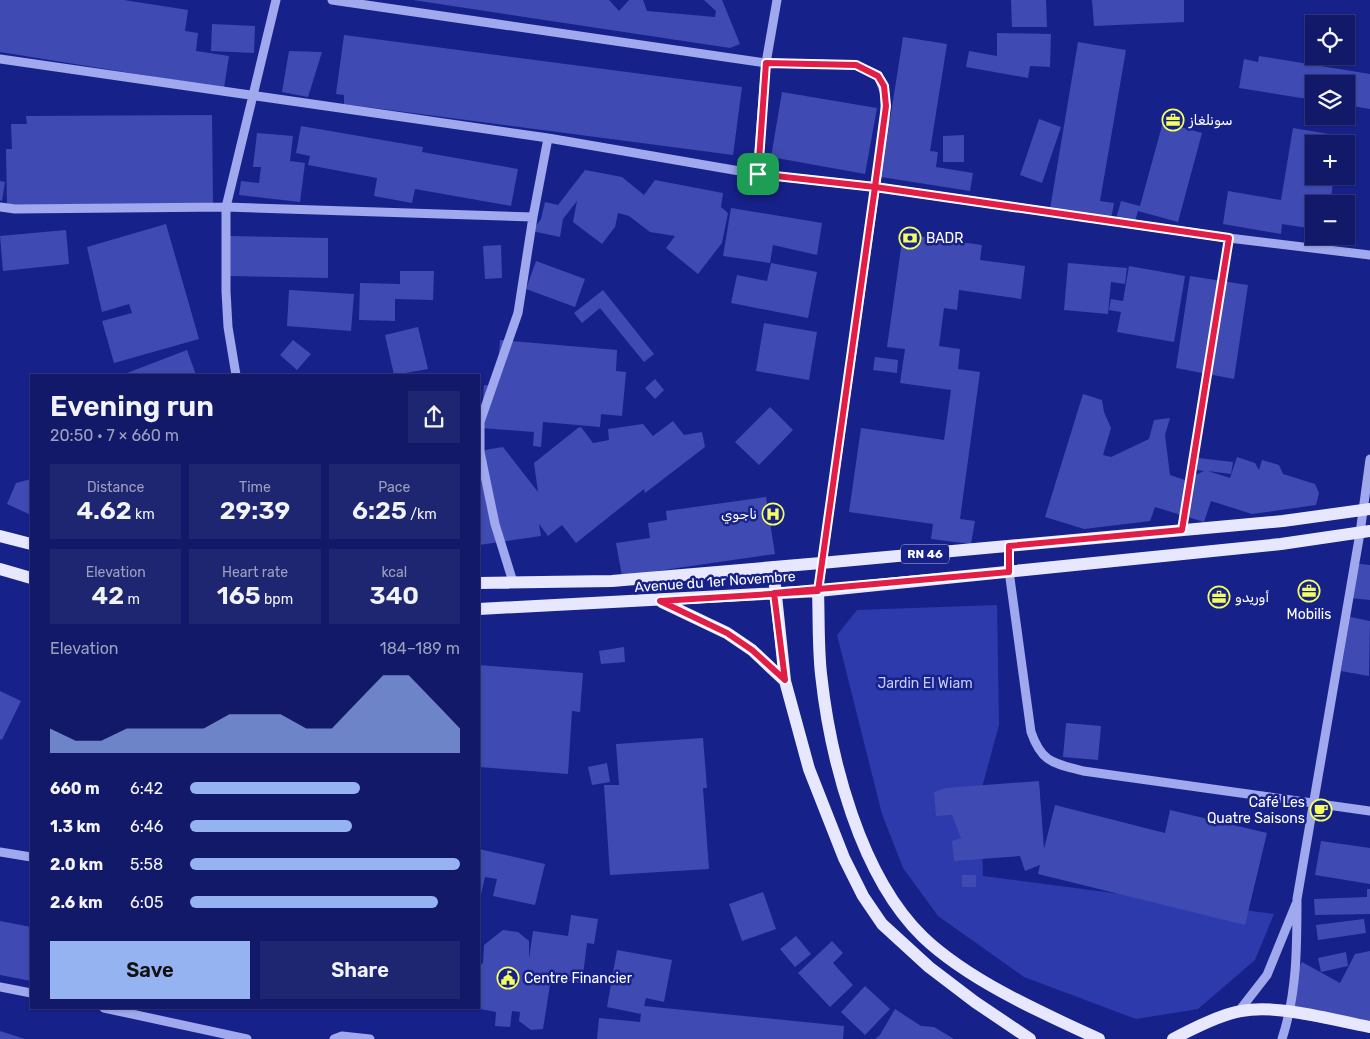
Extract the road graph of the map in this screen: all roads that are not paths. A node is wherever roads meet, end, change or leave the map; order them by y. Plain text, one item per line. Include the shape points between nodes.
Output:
1 (276, 0) edge
2 (332, 0) edge
3 (777, 0) edge
4 (0, 59) edge
5 (766, 63) junction
6 (251, 96) junction
7 (548, 138) junction
8 (758, 174) junction
9 (875, 187) junction
10 (0, 207) edge
11 (226, 208) junction
12 (534, 217) junction
13 (1370, 255) edge
14 (236, 374) edge
15 (1370, 459) edge
16 (1366, 509) edge
17 (1365, 532) edge
18 (0, 536) edge
19 (30, 544) edge
20 (1009, 546) junction
21 (821, 563) junction
22 (773, 567) junction
23 (0, 569) edge
24 (1009, 572) junction
25 (30, 578) edge
26 (512, 582) junction
27 (480, 583) edge
28 (818, 591) junction
29 (774, 593) junction
30 (660, 601) junction
31 (480, 610) edge
32 (785, 680) junction
33 (1313, 802) junction
34 (1370, 811) edge
35 (0, 852) edge
36 (30, 857) edge
37 (1297, 899) junction
38 (0, 987) edge
39 (30, 993) edge
40 (110, 1009) edge
41 (154, 1009) edge
42 (1239, 1011) junction
43 (1291, 1013) junction
44 (149, 1016) junction
45 (1370, 1027) edge
46 (248, 1039) edge
47 (334, 1039) edge
48 (370, 1039) edge
49 (1030, 1039) edge
50 (1099, 1039) edge
51 (1173, 1039) edge
52 (1282, 1039) edge

1 - 6 street
2 - 5 street
3 - 5 street
4 - 6 street
5 - 8 street
5 - 9 street via 856,65 878,76 884,86 886,106
6 - 7 street
6 - 11 street
7 - 8 street
7 - 12 street
8 - 9 street
9 - 13 street
9 - 21 street
10 - 11 street
11 - 12 street
11 - 14 street via 227,309
12 - 26 street via 518,313 480,422 480,452 495,524
15 - 16 street
16 - 17 street
16 - 20 main road, Avenue du 1er Novembre / RN 46 via 1283,521
17 - 24 main road, Avenue du 1er Novembre / RN 46 via 1281,544
17 - 33 street
18 - 19 main road
20 - 21 main road, Avenue du 1er Novembre / RN 46
20 - 24 street
21 - 22 main road, Avenue du 1er Novembre / RN 46
21 - 28 street
22 - 26 main road, Avenue du 1er Novembre / RN 46 via 612,581
22 - 29 main road
23 - 25 main road
24 - 28 main road, Avenue du 1er Novembre / RN 46
24 - 33 street via 1031,732 1042,756 1082,771
26 - 27 main road, Avenue du 1er Novembre / RN 46
28 - 29 main road, Avenue du 1er Novembre / RN 46
28 - 50 main road via 821,674 839,779 889,898 923,937 970,973
29 - 30 main road, Avenue du 1er Novembre / RN 46
29 - 32 main road
30 - 31 main road, Avenue du 1er Novembre / RN 46
30 - 32 main road via 727,633 752,650
32 - 49 main road via 809,769 844,858 882,924 929,967
33 - 34 street
33 - 37 street
35 - 36 street
37 - 42 street via 1267,975
37 - 43 street via 1298,957
38 - 39 street
40 - 44 street
41 - 44 street
42 - 43 main road via 1261,1008
42 - 51 main road
43 - 45 main road
43 - 52 street
44 - 46 street
47 - 48 street via 342,1036

